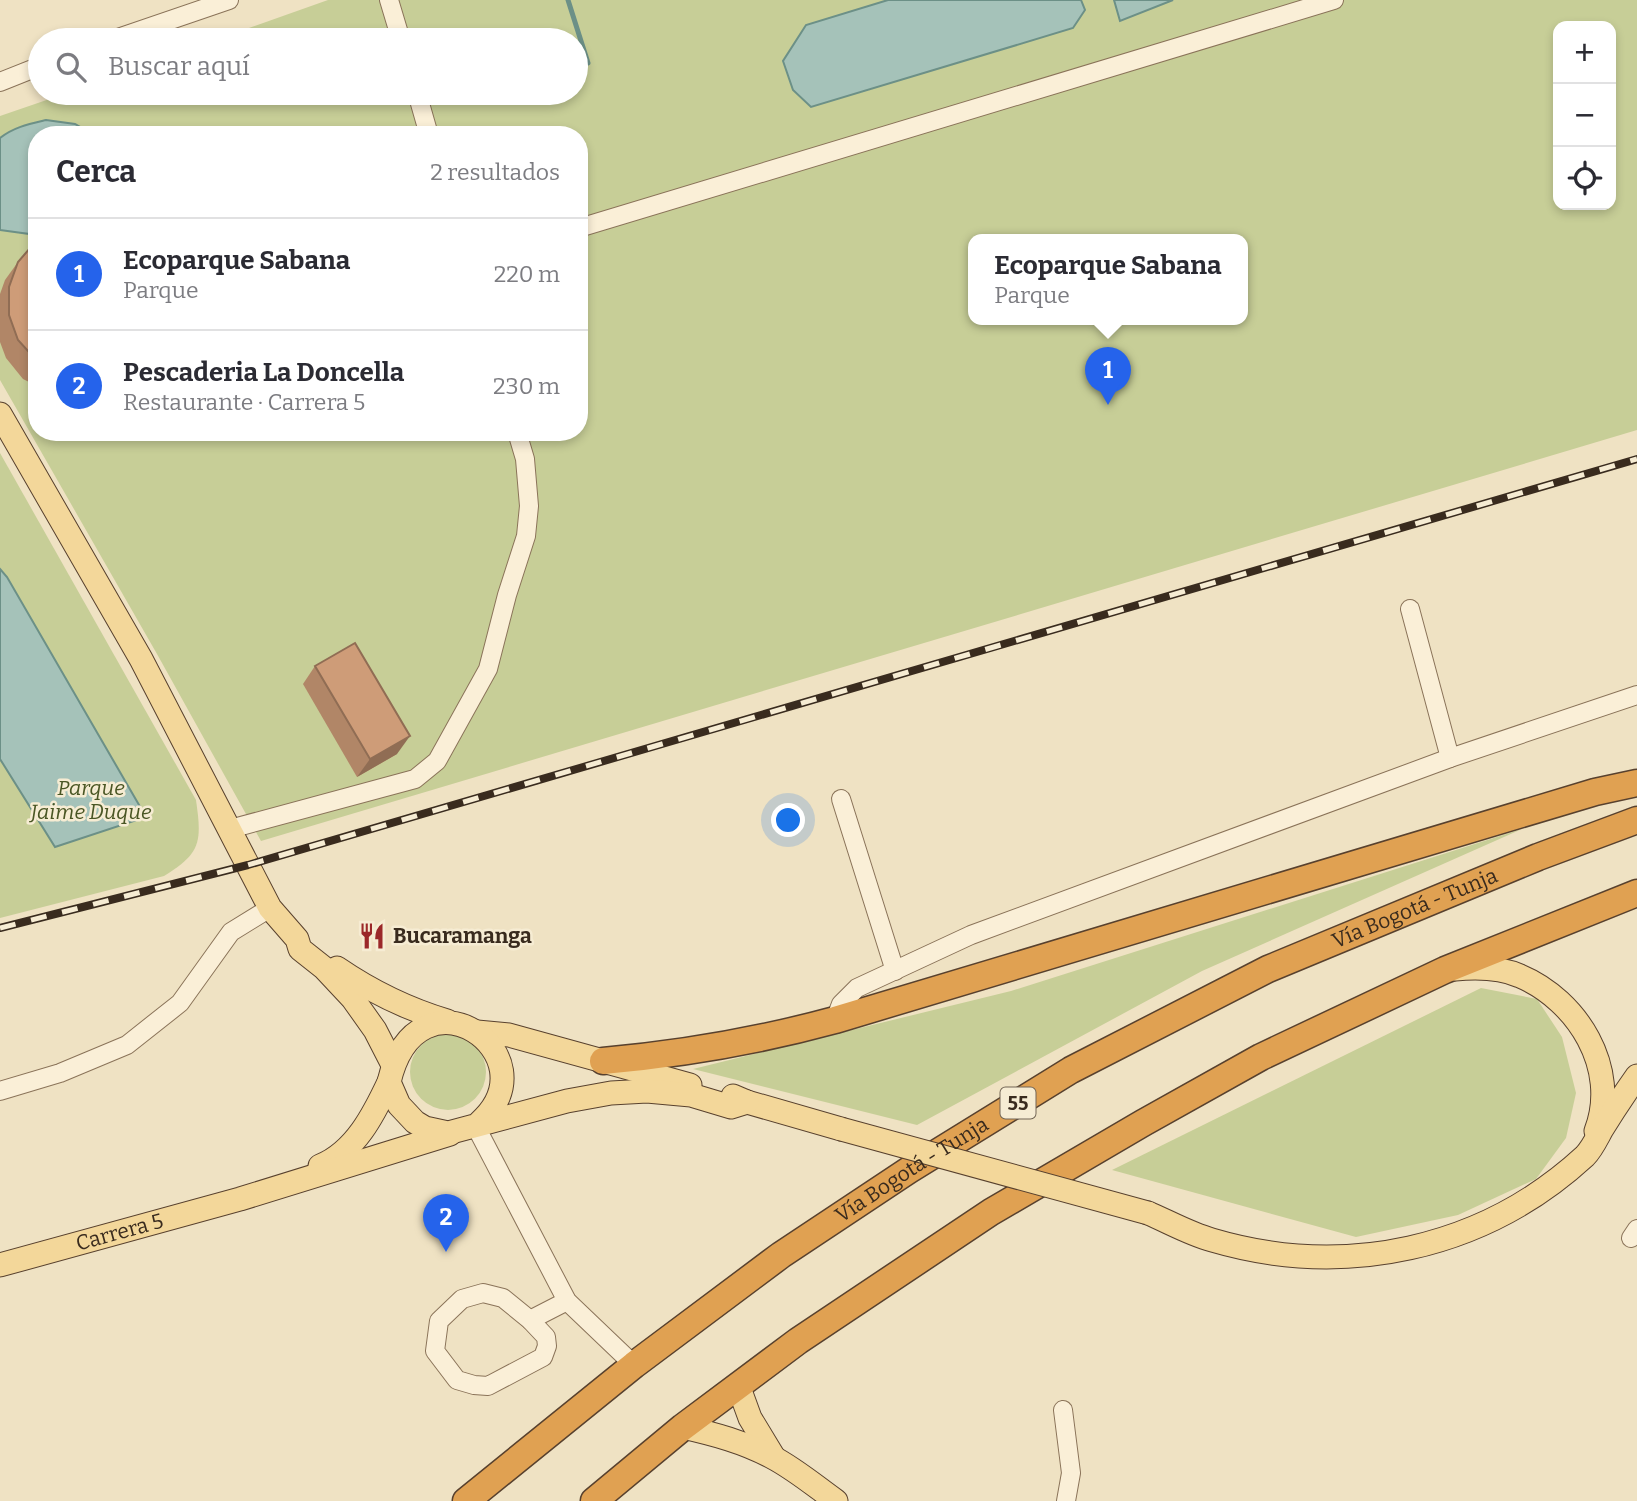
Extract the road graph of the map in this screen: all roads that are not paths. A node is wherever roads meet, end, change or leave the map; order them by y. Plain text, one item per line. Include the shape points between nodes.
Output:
1 (229, 0) edge
2 (389, 0) edge
3 (1334, 0) edge
4 (147, 28) edge
5 (397, 28) edge
6 (28, 71) edge
7 (0, 82) edge
8 (420, 105) edge
9 (426, 126) edge
10 (588, 225) edge
11 (0, 414) edge
12 (520, 441) edge
13 (1410, 608) dead end
14 (1637, 695) edge
15 (1450, 758) junction
16 (1637, 783) edge
17 (841, 799) dead end
18 (1637, 820) edge
19 (230, 829) junction
20 (1637, 893) edge
21 (270, 908) junction
22 (297, 940) junction
23 (1445, 970) junction
24 (895, 971) junction
25 (835, 1020) junction
26 (454, 1023) junction
27 (477, 1032) junction
28 (603, 1061) junction
29 (391, 1074) junction
30 (1637, 1076) edge
31 (0, 1091) edge
32 (747, 1102) junction
33 (471, 1126) junction
34 (1587, 1154) junction
35 (240, 1199) junction
36 (0, 1265) edge
37 (567, 1301) junction
38 (530, 1320) junction
39 (634, 1365) junction
40 (738, 1385) junction
41 (1063, 1410) dead end
42 (683, 1427) junction
43 (775, 1458) junction
44 (466, 1501) edge
45 (594, 1501) edge
46 (836, 1501) edge
47 (1066, 1501) edge

1 - 4 street
2 - 5 street
3 - 10 street
6 - 7 street
8 - 9 street
11 - 19 main road via 141,659
12 - 19 street via 529,506 526,536 488,669 437,761 415,779
13 - 15 street
14 - 15 street
15 - 24 street via 971,935
16 - 25 highway
17 - 24 street
18 - 39 highway, Vía Bogotá - Tunja / 55 via 1268,969 1071,1070 793,1248
19 - 21 main road
20 - 23 highway
21 - 22 main road
21 - 31 street via 231,932 180,1003 127,1045 60,1073
22 - 26 main road via 307,942 366,988
22 - 29 main road via 300,949 353,999 375,1030
23 - 34 main road via 1482,967 1518,974 1550,992 1576,1017 1594,1049 1602,1084 1600,1120
23 - 40 highway via 1261,1057 1133,1128 991,1212
24 - 25 street via 849,995
25 - 28 highway via 720,1047
26 - 27 main road
26 - 29 main road via 415,1033 405,1042
27 - 28 main road via 509,1035
27 - 33 main road via 498,1056 502,1077 494,1107
28 - 32 main road
29 - 33 main road via 399,1105 415,1122 436,1132
29 - 35 main road, Carrera 5 via 368,1121 331,1162
30 - 34 main road
32 - 33 main road, Carrera 5 via 731,1107 691,1095 611,1093
32 - 34 main road, bridge via 1148,1213 1210,1240 1276,1255 1344,1258 1411,1249 1475,1228 1534,1196
33 - 35 main road, Carrera 5
33 - 37 street
35 - 36 main road, Carrera 5
37 - 38 street
37 - 39 street
38 - 38 street via 503,1298 483,1293 462,1299 439,1321 435,1350 457,1380 488,1386 543,1357 545,1337
39 - 44 highway, Vía Bogotá - Tunja / 55
40 - 42 highway
40 - 43 main road via 750,1418
41 - 47 street via 1071,1473
42 - 43 main road via 730,1439
42 - 45 highway
43 - 46 main road

